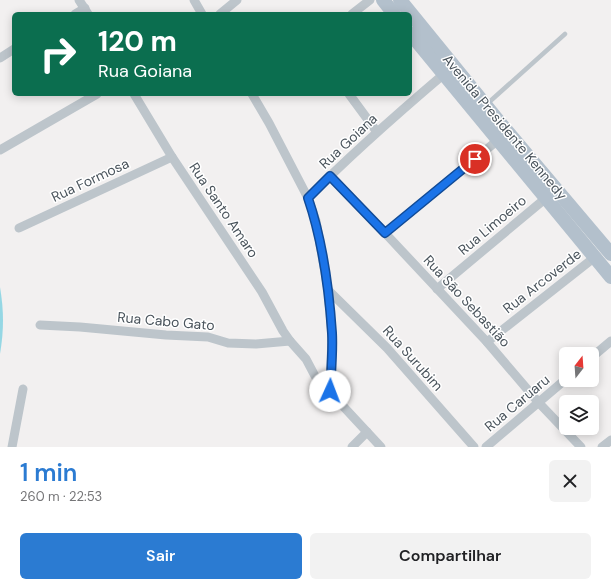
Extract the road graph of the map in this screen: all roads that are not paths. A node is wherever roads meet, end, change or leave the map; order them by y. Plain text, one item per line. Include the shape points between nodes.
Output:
1 (79, 0) edge
2 (194, 0) edge
3 (237, 0) edge
4 (370, 0) edge
5 (382, 0) edge
6 (400, 0) edge
7 (86, 11) edge
8 (201, 12) edge
9 (222, 12) edge
10 (355, 12) edge
11 (392, 12) edge
12 (410, 12) edge
13 (412, 15) edge
14 (565, 34) dead end
15 (412, 35) edge
16 (12, 51) edge
17 (0, 58) edge
18 (444, 74) junction
19 (94, 96) edge
20 (135, 96) edge
21 (253, 96) edge
22 (350, 96) edge
23 (486, 105) junction
24 (377, 132) junction
25 (498, 140) junction
26 (0, 150) edge
27 (172, 157) junction
28 (330, 176) junction
29 (308, 198) junction
30 (546, 198) junction
31 (19, 228) dead end
32 (385, 233) junction
33 (611, 254) edge
34 (595, 257) junction
35 (611, 277) edge
36 (437, 289) junction
37 (328, 290) junction
38 (40, 325) dead end
39 (290, 341) junction
40 (611, 341) edge
41 (487, 342) junction
42 (599, 351) edge
43 (559, 386) edge
44 (23, 389) dead end
45 (330, 391) junction
46 (538, 403) junction
47 (367, 432) junction
48 (611, 440) edge
49 (12, 447) edge
50 (352, 447) edge
51 (381, 447) edge
52 (474, 447) edge
53 (486, 447) edge
54 (581, 447) edge
55 (602, 447) edge

1 - 7 street
2 - 8 street
3 - 9 street
4 - 10 street
5 - 11 main road
6 - 12 main road, Avenida Presidente Kennedy
13 - 23 main road, Avenida Presidente Kennedy
14 - 23 lane
15 - 18 main road, Avenida Presidente Kennedy
16 - 17 street
18 - 24 street, Rua Goiana
18 - 25 main road, Avenida Presidente Kennedy
19 - 26 street
20 - 27 street, Rua Santo Amaro
21 - 29 street
22 - 24 street
23 - 33 main road, Avenida Presidente Kennedy
24 - 28 street, Rua Goiana
25 - 30 main road, Avenida Presidente Kennedy
25 - 32 street
27 - 31 street, Rua Formosa
27 - 39 street, Rua Santo Amaro via 262,292
28 - 29 street, Rua Goiana
28 - 32 street, Rua São Sebastião
29 - 37 street via 318,232
30 - 34 main road, Avenida Presidente Kennedy
30 - 36 street, Rua Limoeiro
32 - 36 street, Rua São Sebastião
34 - 35 main road, Avenida Presidente Kennedy
34 - 41 street, Rua Arcoverde
36 - 41 street, Rua São Sebastião
37 - 45 street via 332,334
37 - 52 street, Rua Surubim via 386,348
38 - 39 street, Rua Cabo Gato via 208,337 228,343
39 - 45 street, Rua Santo Amaro via 306,359 314,376
40 - 42 street
41 - 46 street, Rua São Sebastião
43 - 46 street, Rua Caruaru
44 - 49 street
45 - 47 street, Rua Santo Amaro
46 - 53 street, Rua Caruaru
46 - 54 street, Rua São Sebastião
47 - 50 street
47 - 51 street, Rua Santo Amaro
48 - 55 street

